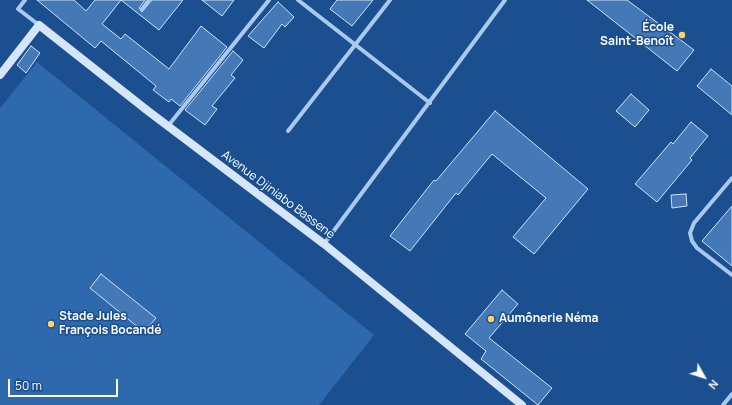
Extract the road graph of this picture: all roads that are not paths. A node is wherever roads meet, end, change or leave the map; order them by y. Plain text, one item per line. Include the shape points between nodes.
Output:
1 (25, 0) edge
2 (149, 0) edge
3 (269, 0) edge
4 (298, 0) edge
5 (390, 0) edge
6 (505, 0) edge
7 (142, 9) dead end
8 (39, 25) junction
9 (356, 45) junction
10 (0, 75) edge
11 (430, 103) junction
12 (168, 126) junction
13 (288, 131) dead end
14 (732, 178) edge
15 (324, 244) junction
16 (732, 275) edge
17 (732, 394) edge
18 (522, 405) edge
19 (723, 405) edge

1 - 8 street, Avenue Djiniabo Bassene via 18,9
2 - 7 street
3 - 12 street
4 - 9 street
5 - 9 street
6 - 11 street
8 - 10 main road
8 - 12 main road, Avenue Djiniabo Bassene
9 - 11 street
9 - 13 street
11 - 15 street
12 - 15 main road, Avenue Djiniabo Bassene
14 - 16 street via 694,223 690,233 697,248
15 - 18 main road, Avenue Djiniabo Bassene
17 - 19 street

